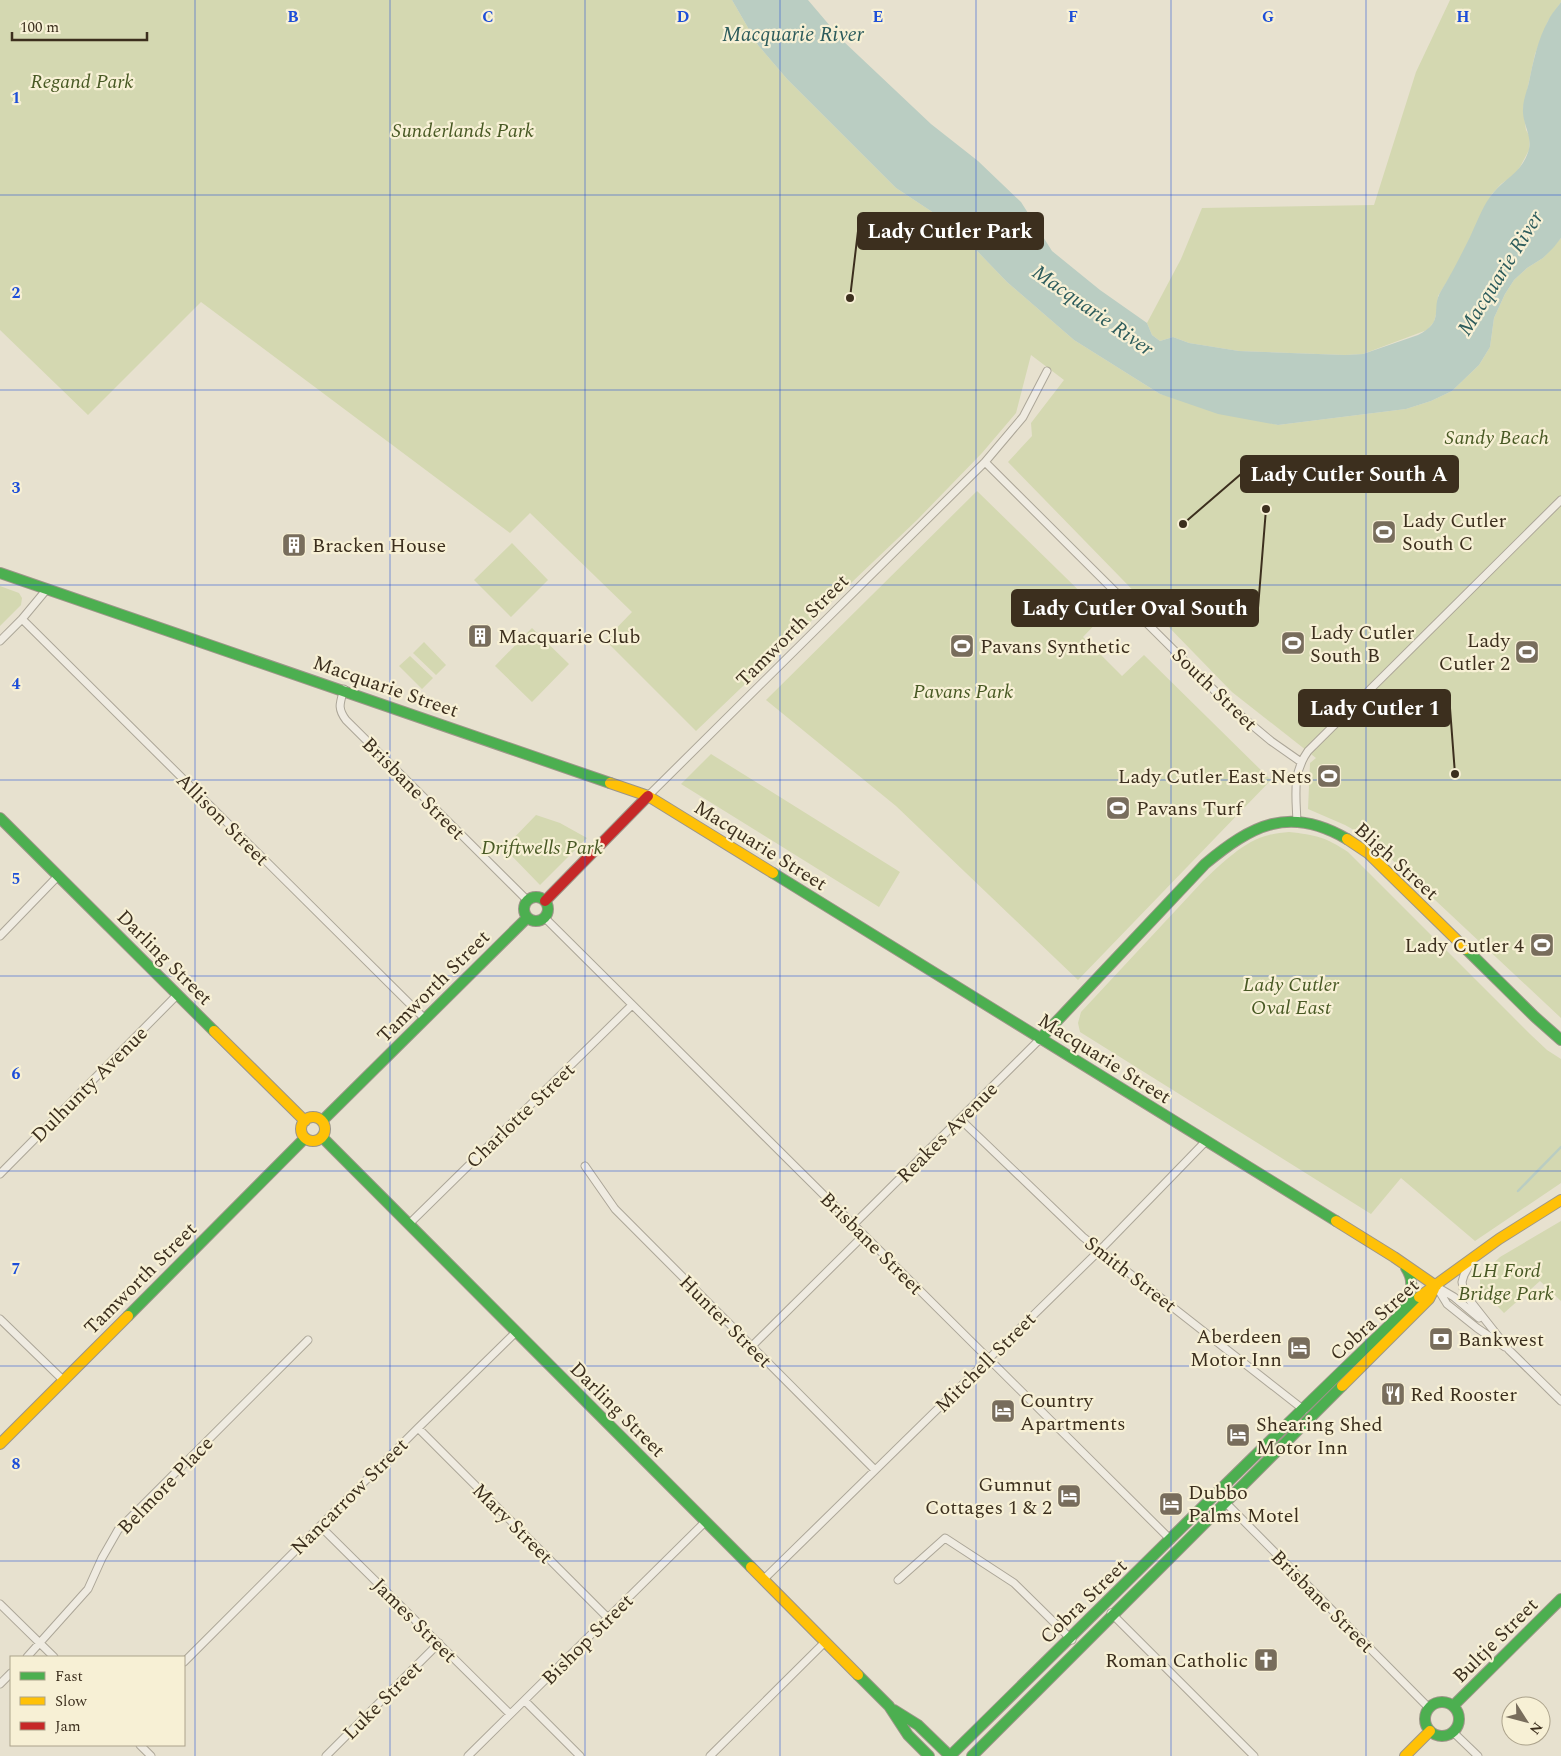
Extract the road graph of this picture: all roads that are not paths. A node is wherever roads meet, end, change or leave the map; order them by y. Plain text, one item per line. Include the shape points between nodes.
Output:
1 (1047, 370) dead end
2 (985, 462) junction
3 (1561, 500) edge
4 (0, 573) edge
5 (47, 589) junction
6 (22, 619) junction
7 (0, 641) edge
8 (344, 689) junction
9 (1301, 762) junction
10 (648, 796) junction
11 (0, 818) edge
12 (1297, 822) junction
13 (58, 876) junction
14 (527, 900) junction
15 (545, 901) junction
16 (527, 918) junction
17 (545, 918) junction
18 (0, 936) edge
19 (178, 994) junction
20 (632, 1006) junction
21 (425, 1019) junction
22 (1040, 1039) junction
23 (1561, 1040) edge
24 (960, 1119) junction
25 (305, 1121) junction
26 (322, 1121) junction
27 (322, 1137) junction
28 (305, 1138) junction
29 (1206, 1141) junction
30 (585, 1166) dead end
31 (0, 1174) edge
32 (1561, 1200) edge
33 (409, 1224) junction
34 (854, 1225) junction
35 (864, 1235) junction
36 (1099, 1250) junction
37 (1480, 1253) junction
38 (1394, 1257) junction
39 (1436, 1286) junction
40 (0, 1319) edge
41 (1396, 1319) junction
42 (516, 1332) junction
43 (1496, 1333) junction
44 (308, 1340) dead end
45 (752, 1346) junction
46 (1509, 1350) junction
47 (988, 1359) junction
48 (63, 1380) junction
49 (1561, 1401) edge
50 (1302, 1408) junction
51 (1312, 1417) junction
52 (418, 1428) junction
53 (0, 1444) edge
54 (875, 1470) junction
55 (1218, 1494) junction
56 (1226, 1503) junction
57 (705, 1522) junction
58 (1205, 1524) junction
59 (320, 1526) junction
60 (1171, 1540) junction
61 (763, 1580) junction
62 (898, 1580) dead end
63 (1561, 1599) edge
64 (0, 1604) edge
65 (1104, 1606) junction
66 (1112, 1615) junction
67 (608, 1618) junction
68 (1070, 1638) junction
69 (824, 1642) junction
70 (439, 1643) junction
71 (40, 1644) junction
72 (1080, 1647) junction
73 (28, 1656) edge
74 (53, 1656) edge
75 (185, 1661) edge
76 (10, 1674) edge
77 (0, 1684) edge
78 (524, 1701) junction
79 (888, 1706) junction
80 (1453, 1706) junction
81 (1429, 1708) junction
82 (510, 1714) junction
83 (1430, 1731) junction
84 (1453, 1732) junction
85 (141, 1746) edge
86 (151, 1756) edge
87 (326, 1756) edge
88 (468, 1756) edge
89 (580, 1756) edge
90 (710, 1756) edge
91 (929, 1756) edge
92 (950, 1756) edge
93 (972, 1756) edge
94 (1254, 1756) edge
95 (1405, 1756) edge
96 (1478, 1756) edge

1 - 2 street, Tamworth Street via 1023,417
2 - 9 street, South Street via 1234,710
2 - 10 street, Tamworth Street
3 - 9 street via 1317,742
4 - 5 main road, Macquarie Street
5 - 6 street
5 - 8 main road, Macquarie Street
6 - 7 street
6 - 21 street, Allison Street
8 - 10 main road, Macquarie Street
8 - 14 street, Brisbane Street via 339,705 346,720
9 - 12 street via 1296,788
10 - 15 main road, Tamworth Street
10 - 22 main road, Macquarie Street
11 - 13 main road, Darling Street
12 - 22 main road, Bligh Street via 1260,826 1223,848
12 - 23 main road, Bligh Street via 1324,826 1368,853
13 - 18 street
13 - 19 main road, Darling Street
14 - 15 main road via 538,897
14 - 16 main road via 523,911
15 - 17 main road via 548,908
16 - 17 main road via 534,922
16 - 21 main road, Tamworth Street
17 - 20 street, Brisbane Street
19 - 25 main road, Darling Street
19 - 31 street, Dulhunty Avenue
20 - 33 street, Charlotte Street
20 - 34 street, Brisbane Street
21 - 26 main road, Tamworth Street
22 - 24 street, Reakes Avenue
22 - 29 main road, Macquarie Street
24 - 34 street, Reakes Avenue
24 - 36 street, Smith Street
25 - 26 main road via 312,1118
25 - 28 main road via 302,1128
26 - 27 main road via 325,1128
27 - 28 main road via 312,1141
27 - 33 main road, Darling Street
28 - 48 main road, Tamworth Street
29 - 36 street, Mitchell Street
29 - 38 main road, Macquarie Street
30 - 45 street, Hunter Street via 614,1209
32 - 37 main road
33 - 42 main road, Darling Street
34 - 35 street, Brisbane Street
35 - 45 street
35 - 47 street, Brisbane Street
36 - 47 street, Mitchell Street
36 - 50 street, Smith Street
37 - 39 main road
37 - 43 street, Macquarie Street via 1464,1275 1462,1288
38 - 39 main road, Macquarie Street
38 - 41 main road via 1413,1281 1411,1293
39 - 41 main road, Cobra Street via 1422,1294
39 - 43 street, Macquarie Street
39 - 46 street, Macquarie Street via 1447,1304
39 - 51 main road, Cobra Street via 1429,1299
40 - 48 street
41 - 50 main road, Cobra Street
42 - 52 street, Nancarrow Street
42 - 57 main road, Darling Street
43 - 46 street, Macquarie Street
44 - 71 street, Belmore Place via 118,1530 88,1589
45 - 54 street, Hunter Street
46 - 49 street, Macquarie Street
47 - 54 street, Mitchell Street
47 - 60 street, Brisbane Street
48 - 53 main road, Tamworth Street
50 - 51 street, Smith Street
50 - 55 main road, Cobra Street
51 - 56 main road, Cobra Street
52 - 59 street, Nancarrow Street
52 - 67 street, Mary Street
54 - 61 street, Mitchell Street
55 - 56 street, Brisbane Street
55 - 60 main road, Cobra Street
56 - 58 main road, Cobra Street
56 - 81 street, Brisbane Street
57 - 61 main road, Darling Street
57 - 67 street, Bishop Street
58 - 60 street via 1182,1541
58 - 66 main road, Cobra Street
59 - 70 street, James Street
59 - 75 street, Nancarrow Street
60 - 65 main road, Cobra Street
61 - 69 main road, Darling Street
62 - 68 street via 945,1538 1014,1584
63 - 80 main road, Bultje Street
64 - 71 street
65 - 66 street
65 - 68 main road, Cobra Street
66 - 72 main road, Cobra Street
66 - 94 street
67 - 78 street, Bishop Street
68 - 72 street
68 - 92 main road, Cobra Street
69 - 79 main road, Darling Street
69 - 90 street
70 - 82 street, James Street
70 - 87 street, Luke Street
71 - 73 street, Belmore Place
71 - 74 street
72 - 93 main road, Cobra Street
76 - 77 street
78 - 82 street, Bishop Street
78 - 89 street
79 - 91 main road, Darling Street via 908,1735
79 - 92 main road, Darling Street via 918,1725
80 - 81 main road via 1438,1702
80 - 84 main road via 1459,1716
81 - 83 main road via 1425,1722
82 - 88 street, Bishop Street
83 - 84 main road via 1444,1736
83 - 95 main road
84 - 96 street
85 - 86 street

